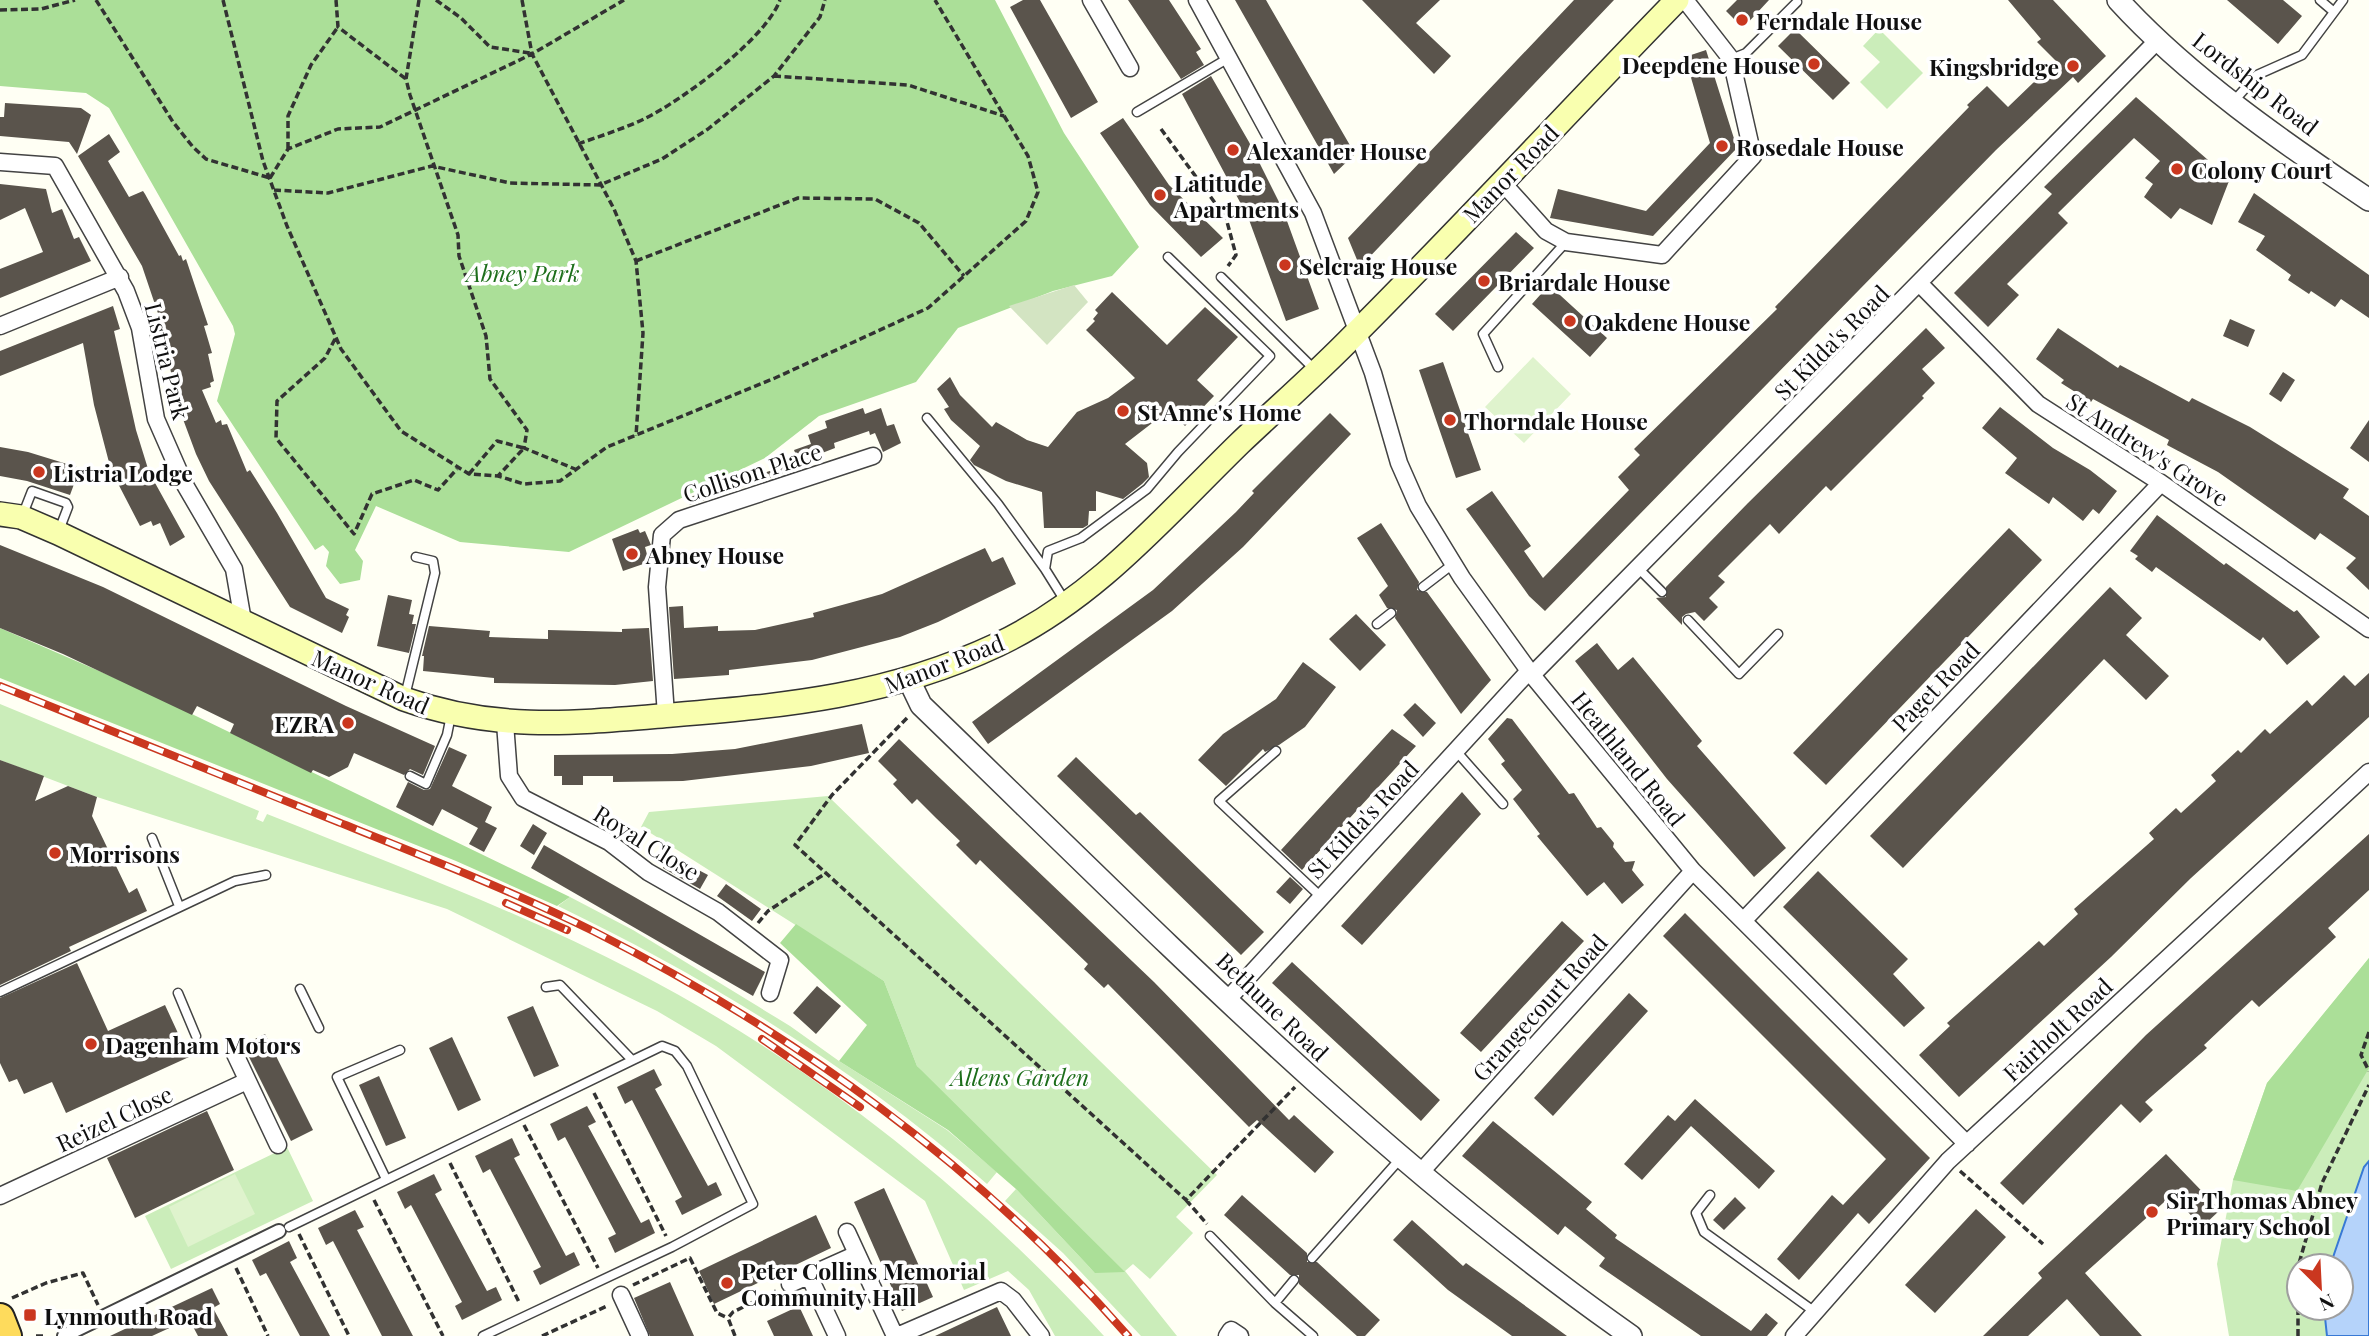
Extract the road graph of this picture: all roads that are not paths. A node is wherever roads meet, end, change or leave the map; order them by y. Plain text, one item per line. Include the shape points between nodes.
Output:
1 (1091, 0) edge
2 (1197, 0) edge
3 (1677, 0) edge
4 (1685, 0) edge
5 (2118, 0) edge
6 (2320, 0) edge
7 (2343, 0) edge
8 (1797, 2) dead end
9 (2334, 12) junction
10 (2159, 39) junction
11 (1227, 59) junction
12 (1731, 59) junction
13 (1130, 68) dead end
14 (2233, 102) junction
15 (1137, 112) dead end
16 (0, 162) edge
17 (1501, 181) junction
18 (2364, 194) edge
19 (1566, 242) junction
20 (1168, 257) dead end
21 (120, 277) junction
22 (1221, 277) road end
23 (1920, 285) junction
24 (0, 326) edge
25 (1357, 333) junction
26 (1498, 367) dead end
27 (1317, 372) junction
28 (927, 418) dead end
29 (873, 456) dead end
30 (2161, 483) junction
31 (11, 515) edge
32 (416, 557) dead end
33 (1453, 564) junction
34 (1638, 568) junction
35 (1045, 569) junction
36 (1423, 587) dead end
37 (1662, 592) dead end
38 (1066, 604) junction
39 (1391, 613) dead end
40 (1688, 620) dead end
41 (243, 621) junction
42 (1377, 624) dead end
43 (2369, 629) edge
44 (1778, 634) dead end
45 (1531, 673) junction
46 (909, 680) junction
47 (404, 699) junction
48 (452, 715) junction
49 (666, 715) junction
50 (505, 723) junction
51 (1276, 751) dead end
52 (1456, 751) junction
53 (2369, 772) edge
54 (410, 776) dead end
55 (1503, 804) dead end
56 (152, 838) dead end
57 (1693, 871) junction
58 (266, 875) dead end
59 (1321, 897) junction
60 (179, 906) junction
61 (1742, 921) junction
62 (546, 987) dead end
63 (300, 989) dead end
64 (0, 992) edge
65 (770, 992) dead end
66 (178, 993) dead end
67 (1228, 999) junction
68 (319, 1028) dead end
69 (196, 1036) dead end
70 (400, 1049) dead end
71 (235, 1054) dead end
72 (632, 1060) junction
73 (247, 1081) junction
74 (1966, 1144) junction
75 (278, 1145) dead end
76 (1402, 1157) junction
77 (1420, 1173) junction
78 (386, 1180) junction
79 (1710, 1195) dead end
80 (0, 1196) edge
81 (287, 1227) joint
82 (847, 1232) dead end
83 (1210, 1236) road end
84 (857, 1254) junction
85 (1312, 1258) dead end
86 (809, 1276) junction
87 (1294, 1280) dead end
88 (786, 1286) road end
89 (622, 1297) road end
90 (1275, 1303) junction
91 (1815, 1312) junction
92 (64, 1336) edge
93 (483, 1336) edge
94 (640, 1336) edge
95 (837, 1336) edge
96 (896, 1336) edge
97 (1041, 1336) edge
98 (1227, 1336) edge
99 (1240, 1336) edge
100 (1313, 1336) edge
101 (1631, 1336) edge
102 (1794, 1336) edge

1 - 13 street
2 - 11 street, Heathland Road
3 - 17 main road, Manor Road
4 - 12 street
5 - 10 street, Lordship Road
6 - 9 lane
7 - 9 lane
8 - 12 lane via 1746,53
9 - 14 lane via 2302,55 2257,75
10 - 14 street, Lordship Road
10 - 23 street, St Kilda's Road
11 - 15 lane
11 - 25 street, Heathland Road via 1313,213
12 - 19 street via 1753,156 1662,255
14 - 18 street, Lordship Road
16 - 21 street, Listria Park via 55,166
17 - 19 street via 1546,231
17 - 25 main road, Manor Road
19 - 26 lane via 1483,334
20 - 35 lane via 1270,356 1147,489 1081,538 1048,551
21 - 24 street
21 - 41 street, Listria Park via 140,328 152,400 168,451 234,569
22 - 27 lane
23 - 30 street, St Andrew's Grove via 2038,404
23 - 34 street, St Kilda's Road
25 - 27 main road, Manor Road
25 - 33 street, Heathland Road via 1399,463 1418,506
27 - 38 main road, Manor Road via 1123,559
28 - 35 lane via 999,504
29 - 49 street, Collison Place via 679,520 662,535 657,587
30 - 43 street, St Andrew's Grove
30 - 61 street, Paget Road
31 - 41 main road, Manor Road
32 - 47 lane via 433,561 435,573
33 - 36 lane
33 - 45 street, Heathland Road
34 - 37 lane
34 - 45 street, St Kilda's Road
35 - 38 lane
38 - 46 main road, Manor Road via 999,644
39 - 42 lane
40 - 44 lane via 1739,674
41 - 47 main road, Manor Road
45 - 52 street, St Kilda's Road
45 - 57 street, Heathland Road
46 - 49 main road, Manor Road via 849,696
46 - 67 street, Bethune Road via 921,705
47 - 48 main road, Manor Road
48 - 50 main road, Manor Road
48 - 54 lane via 426,784
49 - 50 main road, Manor Road
50 - 65 street, Royal Close via 509,776 523,798 609,842 748,935 779,960
51 - 59 lane via 1219,801
52 - 55 lane
52 - 59 street, St Kilda's Road
53 - 74 street, Fairholt Road
56 - 60 lane
57 - 61 street, Heathland Road
57 - 77 street, Grangecourt Road
58 - 60 lane via 235,881
59 - 67 street, St Kilda's Road
60 - 64 lane
61 - 74 street, Heathland Road
62 - 72 lane via 560,985
63 - 68 lane
66 - 69 lane
67 - 76 street, Bethune Road via 1306,1076
70 - 78 lane via 337,1077
71 - 73 street
72 - 78 lane
72 - 93 lane via 662,1046 675,1051 687,1066 754,1204
73 - 75 street
73 - 80 street, Reizel Close
74 - 91 street, Fairholt Road
76 - 77 street, Bethune Road
76 - 85 lane
77 - 101 street, Bethune Road
78 - 81 lane
79 - 91 lane via 1696,1213 1704,1232
81 - 92 street
82 - 84 street
83 - 90 lane
84 - 86 street
84 - 96 street
86 - 88 street
86 - 95 street
87 - 90 lane
89 - 94 street
90 - 100 lane
91 - 102 street, Fairholt Road
96 - 97 street via 1001,1291
98 - 99 street via 1231,1330

